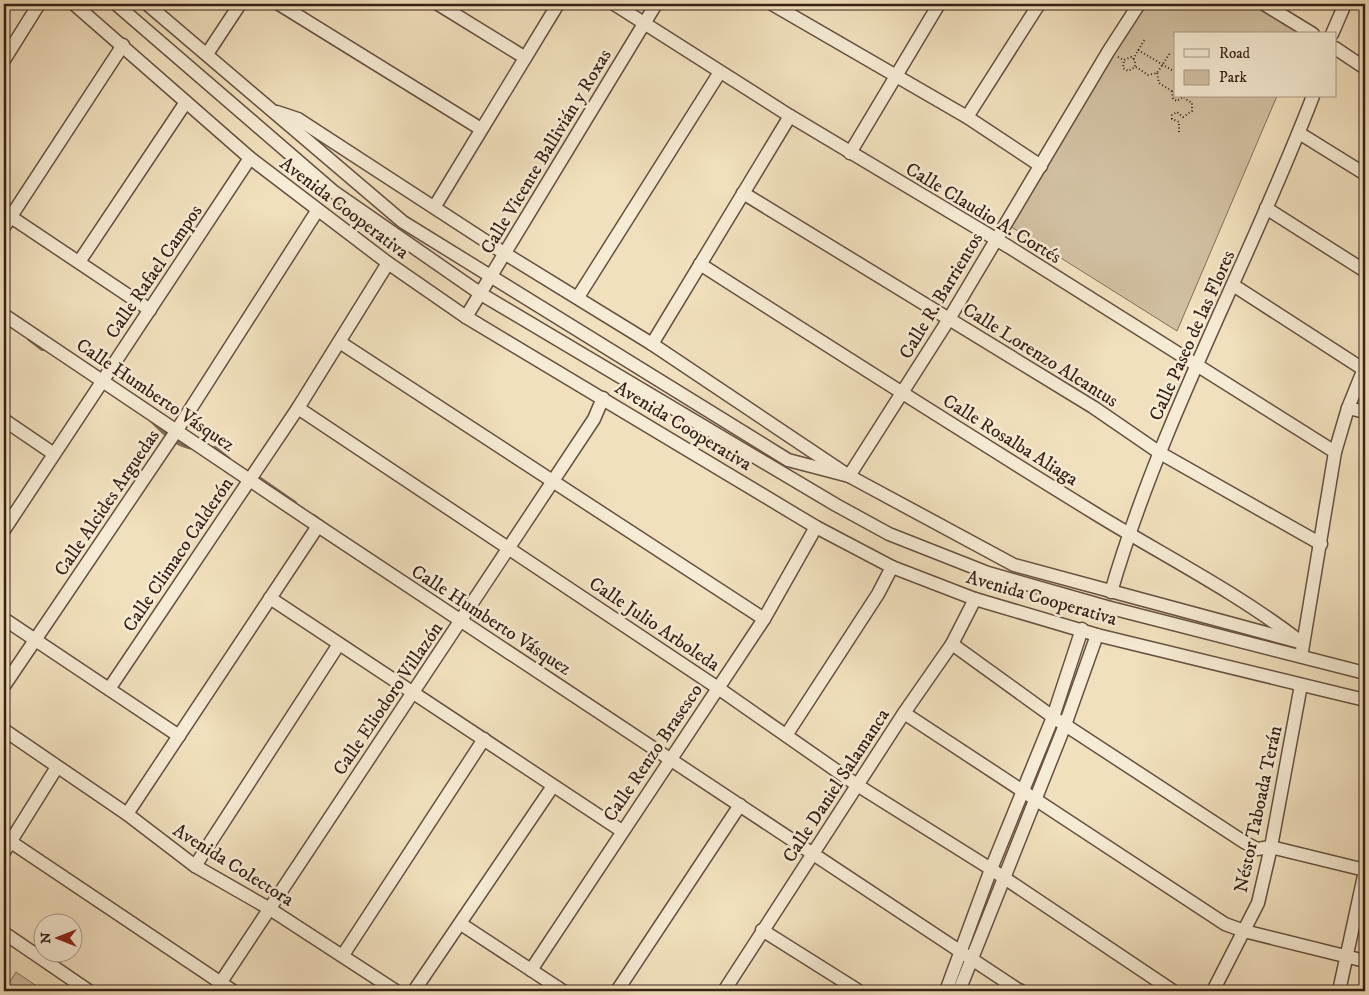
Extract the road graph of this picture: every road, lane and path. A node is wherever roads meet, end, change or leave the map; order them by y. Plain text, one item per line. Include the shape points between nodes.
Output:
1 (39, 4) edge
2 (74, 4) edge
3 (116, 4) edge
4 (147, 4) edge
5 (240, 4) edge
6 (279, 4) edge
7 (438, 4) edge
8 (558, 4) edge
9 (614, 4) edge
10 (656, 4) edge
11 (772, 4) edge
12 (938, 4) edge
13 (1039, 4) edge
14 (1140, 4) edge
15 (1264, 4) edge
16 (1345, 4) edge
17 (645, 23) junction
18 (1310, 32) edge
19 (1333, 32) edge
20 (1145, 39) dead end
21 (123, 45) junction
22 (1336, 49) edge
23 (1138, 50) junction
24 (1170, 53) dead end
25 (207, 54) junction
26 (524, 57) junction
27 (1133, 59) junction
28 (4, 60) edge
29 (1163, 64) junction
30 (1135, 67) junction
31 (1365, 68) edge
32 (1174, 71) edge
33 (720, 72) junction
34 (1157, 73) junction
35 (895, 76) junction
36 (1172, 91) joint
37 (1182, 98) edge
38 (1184, 98) edge
39 (1184, 98) edge
40 (1312, 98) edge
41 (186, 102) junction
42 (1190, 102) dead end
43 (272, 110) junction
44 (790, 116) junction
45 (967, 117) junction
46 (481, 129) junction
47 (1179, 132) dead end
48 (1299, 133) junction
49 (850, 153) junction
50 (250, 158) junction
51 (1041, 166) junction
52 (1365, 174) edge
53 (743, 193) junction
54 (435, 206) junction
55 (1266, 208) junction
56 (317, 211) junction
57 (7, 222) edge
58 (995, 241) junction
59 (504, 253) junction
60 (79, 262) junction
61 (388, 263) junction
62 (700, 264) junction
63 (1365, 271) edge
64 (490, 277) junction
65 (1233, 285) junction
66 (481, 294) junction
67 (578, 297) junction
68 (150, 310) junction
69 (4, 315) edge
70 (466, 317) junction
71 (950, 319) junction
72 (340, 343) junction
73 (652, 344) junction
74 (1196, 366) junction
75 (1364, 367) edge
76 (102, 380) junction
77 (902, 394) junction
78 (603, 398) junction
79 (298, 408) junction
80 (1348, 408) junction
81 (1365, 412) edge
82 (4, 420) edge
83 (177, 430) junction
84 (1160, 452) junction
85 (1335, 452) junction
86 (54, 454) junction
87 (849, 476) junction
88 (250, 480) junction
89 (553, 481) junction
90 (318, 526) junction
91 (816, 527) junction
92 (4, 530) edge
93 (1128, 534) junction
94 (1321, 544) junction
95 (508, 548) junction
96 (892, 567) junction
97 (1111, 592) junction
98 (270, 598) junction
99 (975, 599) junction
100 (4, 619) edge
101 (764, 619) junction
102 (461, 621) junction
103 (1082, 629) junction
104 (1096, 635) junction
105 (36, 640) junction
106 (1303, 643) junction
107 (339, 644) junction
108 (952, 644) junction
109 (1302, 658) junction
110 (1365, 673) edge
111 (1301, 684) junction
112 (4, 686) edge
113 (718, 688) junction
114 (110, 689) junction
115 (413, 693) junction
116 (1365, 700) edge
117 (904, 713) junction
118 (1053, 717) junction
119 (1065, 725) junction
120 (4, 730) edge
121 (787, 734) junction
122 (179, 736) junction
123 (484, 739) junction
124 (671, 759) junction
125 (57, 768) junction
126 (857, 785) junction
127 (553, 786) junction
128 (1024, 792) junction
129 (1035, 800) junction
130 (740, 805) junction
131 (127, 814) junction
132 (622, 831) junction
133 (7, 847) edge
134 (1272, 847) junction
135 (813, 855) junction
136 (195, 866) junction
137 (991, 870) junction
138 (1365, 870) edge
139 (1002, 878) junction
140 (270, 909) junction
141 (461, 924) junction
142 (762, 930) junction
143 (1244, 931) junction
144 (4, 933) edge
145 (343, 955) junction
146 (966, 956) junction
147 (1346, 956) junction
148 (1365, 960) edge
149 (531, 970) junction
150 (218, 987) edge
151 (89, 991) edge
152 (233, 991) edge
153 (396, 991) edge
154 (414, 991) edge
155 (563, 991) edge
156 (617, 991) edge
157 (724, 991) edge
158 (859, 991) edge
159 (946, 991) edge
160 (959, 991) edge
161 (1020, 991) edge
162 (1173, 991) edge
163 (1213, 991) edge
164 (1339, 991) edge

1 - 28 street
2 - 21 street, Avenida Cooperativa
3 - 66 street, Avenida Cooperativa via 334,192
4 - 25 street
5 - 25 street
6 - 46 street
7 - 26 street
8 - 26 street
9 - 17 street, Calle Claudio A. Cortés
10 - 17 street, Calle Vicente Ballivián y Roxas
11 - 35 street
12 - 35 street
13 - 45 street
14 - 51 street, Calle R. Barrientos
15 - 18 street
16 - 19 street
17 - 33 street, Calle Claudio A. Cortés
17 - 59 street, Calle Vicente Ballivián y Roxas
20 - 23 path
21 - 41 street, Avenida Cooperativa
21 - 57 street
22 - 31 street
23 - 27 path
23 - 29 path
24 - 29 path
25 - 43 street
26 - 46 street
27 - 30 path
27 - 30 path via 1124,60 1123,68 1128,71
29 - 32 path
29 - 34 path
30 - 34 path via 1148,75
33 - 44 street, Calle Claudio A. Cortés
33 - 67 street
34 - 36 path via 1159,83
35 - 45 street
35 - 49 street
36 - 37 path via 1172,99 1177,101
38 - 42 path
39 - 47 path via 1192,103 1192,111 1183,116 1177,112 1172,114 1172,119 1179,122
40 - 48 street, Calle Paseo de las Flores
41 - 50 street, Avenida Cooperativa
41 - 60 street
43 - 54 street via 298,119
43 - 64 street via 404,222
44 - 49 street, Calle Claudio A. Cortés
44 - 53 street
45 - 51 street
46 - 54 street
48 - 52 street
48 - 55 street, Calle Paseo de las Flores
49 - 58 street, Calle Claudio A. Cortés
50 - 56 street, Avenida Cooperativa
50 - 68 street, Calle Rafael Campos
51 - 58 street, Calle R. Barrientos
53 - 62 street
53 - 71 street, Calle Lorenzo Alcantus
54 - 59 street
55 - 63 street
55 - 65 street, Calle Paseo de las Flores
56 - 61 street, Avenida Cooperativa
56 - 83 street, Calle Alcides Arguedas
57 - 60 street
58 - 71 street, Calle R. Barrientos
58 - 74 street, Calle Claudio A. Cortés
59 - 64 street, Calle Vicente Ballivián y Roxas
59 - 67 street
60 - 68 street
61 - 70 street, Avenida Cooperativa
61 - 72 street, Calle Climaco Calderón
62 - 73 street
62 - 77 street, Calle Rosalba Aliaga
64 - 66 street, Calle Vicente Ballivián y Roxas
64 - 87 street via 788,460
65 - 74 street, Calle Paseo de las Flores
65 - 75 street
66 - 70 street, Calle Vicente Ballivián y Roxas
66 - 109 street, Avenida Cooperativa via 889,534 988,573
67 - 73 street
68 - 76 street, Calle Rafael Campos
69 - 76 street, Calle Humberto Vásquez
70 - 78 street, Avenida Cooperativa
71 - 77 street, Calle R. Barrientos
71 - 84 street, Calle Lorenzo Alcantus
72 - 79 street, Calle Climaco Calderón
72 - 89 street
73 - 87 street
74 - 84 street, Calle Paseo de las Flores
74 - 85 street, Calle Claudio A. Cortés
75 - 80 street
76 - 83 street, Calle Humberto Vásquez
76 - 86 street, Calle Rafael Campos
77 - 87 street, Calle R. Barrientos
77 - 93 street, Calle Rosalba Aliaga
78 - 89 street, Calle Eliodoro Villazón via 594,419
78 - 91 street, Avenida Cooperativa
79 - 88 street, Calle Climaco Calderón
79 - 95 street, Calle Julio Arboleda
80 - 81 street
80 - 85 street
82 - 86 street
83 - 88 street, Calle Humberto Vásquez
83 - 105 street, Calle Alcides Arguedas
84 - 93 street, Calle Paseo de las Flores
84 - 94 street, Calle Lorenzo Alcantus
85 - 94 street
86 - 92 street, Calle Rafael Campos
87 - 97 street via 1014,565
88 - 90 street, Calle Humberto Vásquez
88 - 114 street, Calle Climaco Calderón
89 - 95 street, Calle Eliodoro Villazón
89 - 101 street
90 - 98 street
90 - 102 street, Calle Humberto Vásquez
91 - 96 street, Avenida Cooperativa
91 - 101 street, Calle Renzo Brasesco
93 - 97 street, Calle Paseo de las Flores
93 - 106 street, Calle Rosalba Aliaga via 1244,602
94 - 106 street
95 - 102 street, Calle Eliodoro Villazón
95 - 113 street, Calle Julio Arboleda
96 - 99 street, Avenida Cooperativa
96 - 121 street via 878,594
97 - 106 street
98 - 107 street
98 - 122 street
99 - 103 street, Avenida Cooperativa
99 - 108 street, Calle Daniel Salamanca
100 - 105 street
101 - 113 street, Calle Renzo Brasesco
102 - 115 street, Calle Eliodoro Villazón
102 - 124 street, Calle Humberto Vásquez
103 - 104 street, Avenida Cooperativa
103 - 118 street
104 - 111 street, Avenida Cooperativa
104 - 119 street
105 - 112 street, Calle Alcides Arguedas
105 - 114 street
106 - 109 street
107 - 115 street
107 - 136 street
108 - 117 street, Calle Daniel Salamanca
108 - 118 street
109 - 110 street, Avenida Cooperativa
111 - 116 street, Avenida Cooperativa
111 - 134 street, Néstor Taboada Terán
113 - 121 street, Calle Julio Arboleda
113 - 124 street, Calle Renzo Brasesco
114 - 122 street
115 - 123 street
115 - 140 street, Calle Eliodoro Villazón
117 - 126 street, Calle Daniel Salamanca
117 - 128 street
118 - 119 street
118 - 128 street
119 - 129 street
119 - 134 street via 1244,842 1257,849
120 - 125 street, Avenida Colectora
121 - 126 street, Calle Julio Arboleda
122 - 131 street
123 - 127 street
123 - 145 street
124 - 130 street, Calle Humberto Vásquez
124 - 132 street, Calle Renzo Brasesco
125 - 131 street, Avenida Colectora
125 - 133 street
126 - 135 street, Calle Daniel Salamanca
126 - 137 street, Calle Julio Arboleda
127 - 132 street
127 - 141 street
128 - 129 street
128 - 137 street
129 - 139 street
129 - 143 street via 1225,924
130 - 135 street, Calle Humberto Vásquez
130 - 156 street
131 - 136 street, Avenida Colectora
132 - 149 street, Calle Renzo Brasesco
133 - 150 street
134 - 138 street
134 - 143 street, Néstor Taboada Terán via 1258,902
135 - 142 street, Calle Daniel Salamanca
135 - 146 street, Calle Humberto Vásquez
136 - 140 street, Avenida Colectora
137 - 139 street, Calle Julio Arboleda
137 - 146 street
138 - 147 street
139 - 146 street
139 - 162 street
140 - 145 street, Avenida Colectora
140 - 150 street, Calle Eliodoro Villazón
141 - 149 street
141 - 154 street
142 - 157 street, Calle Daniel Salamanca
142 - 158 street
143 - 147 street
143 - 163 street, Néstor Taboada Terán
144 - 151 street
145 - 153 street, Avenida Colectora
146 - 159 street
146 - 160 street
146 - 161 street, Calle Humberto Vásquez
147 - 148 street
147 - 164 street
149 - 155 street
150 - 152 street

